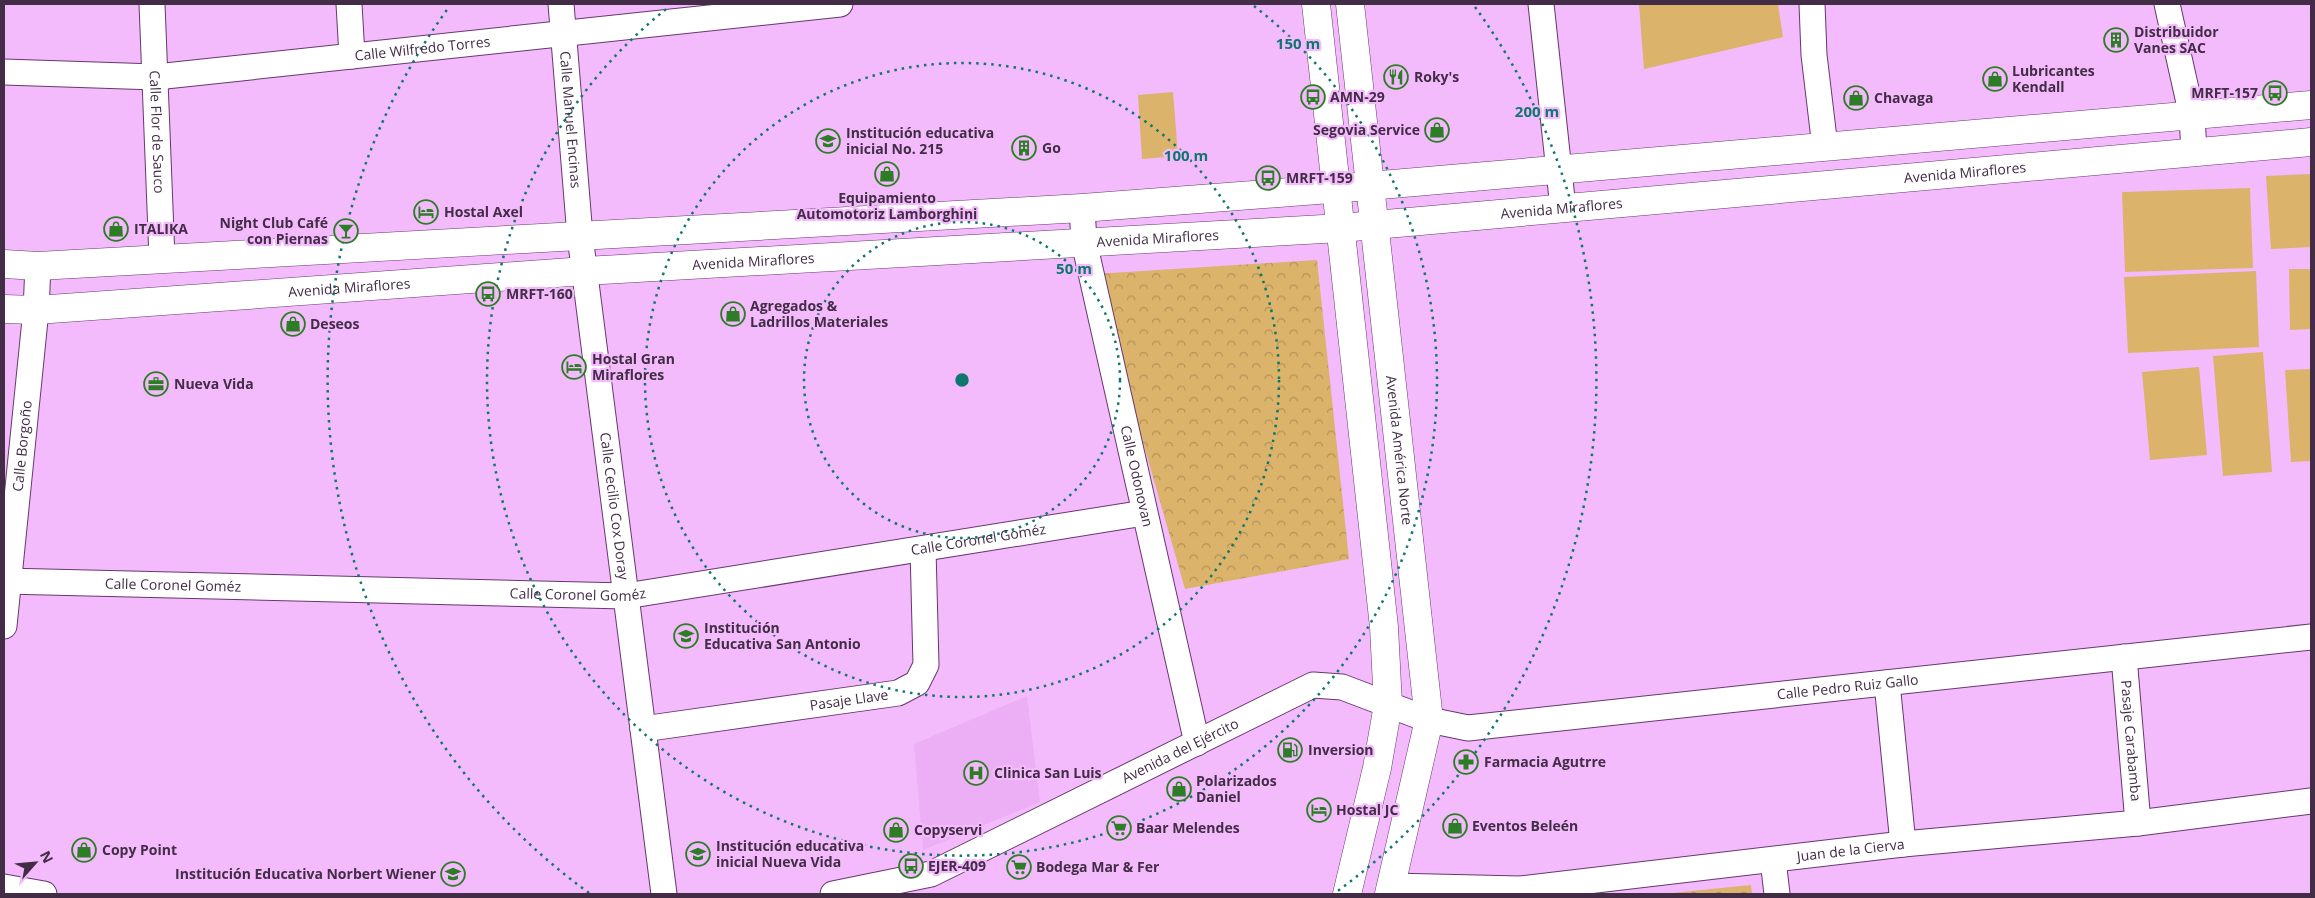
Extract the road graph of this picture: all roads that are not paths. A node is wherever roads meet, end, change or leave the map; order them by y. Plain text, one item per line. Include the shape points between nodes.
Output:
1 (152, 4) edge
2 (349, 4) edge
3 (561, 4) edge
4 (840, 4) edge
5 (1316, 4) edge
6 (1350, 4) edge
7 (1541, 4) edge
8 (1812, 4) edge
9 (2167, 4) edge
10 (563, 33) junction
11 (352, 56) junction
12 (4, 72) edge
13 (156, 77) junction
14 (2311, 105) edge
15 (2192, 116) junction
16 (2311, 142) edge
17 (1835, 146) junction
18 (2194, 152) junction
19 (1559, 170) junction
20 (1849, 183) junction
21 (1369, 186) junction
22 (1336, 189) junction
23 (1082, 208) junction
24 (1563, 208) junction
25 (1373, 225) junction
26 (1341, 228) junction
27 (580, 236) junction
28 (1084, 242) junction
29 (162, 259) junction
30 (4, 264) edge
31 (38, 266) junction
32 (584, 272) junction
33 (4, 308) edge
34 (36, 310) junction
35 (1144, 512) junction
36 (923, 549) junction
37 (7, 582) edge
38 (626, 596) junction
39 (4, 626) edge
40 (2311, 637) edge
41 (2124, 657) junction
42 (1887, 683) junction
43 (1388, 705) junction
44 (1429, 720) junction
45 (642, 729) junction
46 (1197, 743) junction
47 (2311, 801) edge
48 (2138, 823) junction
49 (1903, 844) junction
50 (1773, 860) junction
51 (4, 887) edge
52 (1608, 888) edge
53 (1390, 890) edge
54 (44, 894) edge
55 (664, 894) edge
56 (833, 894) edge
57 (1347, 894) edge
58 (1777, 894) edge

1 - 13 street, Calle Flor de Sauco
2 - 11 street
3 - 10 street, Calle Manuel Encinas
4 - 10 street, Calle Wilfredo Torres
5 - 22 main road
6 - 21 main road, Avenida América Norte
7 - 19 street
8 - 17 street via 1814,55
9 - 15 street
10 - 11 street, Calle Wilfredo Torres
10 - 27 street, Calle Manuel Encinas
11 - 13 street, Calle Wilfredo Torres
12 - 13 street, Calle Wilfredo Torres
13 - 29 street, Calle Flor de Sauco
14 - 15 main road
15 - 17 main road
15 - 18 street
16 - 18 main road, Avenida Miraflores
17 - 19 main road
17 - 20 main road
18 - 20 main road, Avenida Miraflores
19 - 21 main road
19 - 24 street
20 - 24 main road, Avenida Miraflores
21 - 22 main road
21 - 25 main road, Avenida América Norte
22 - 23 main road
22 - 26 main road
23 - 27 main road
23 - 28 street, Calle Odonovan
24 - 25 main road, Avenida Miraflores
25 - 26 main road, Avenida Miraflores
25 - 44 main road, Avenida América Norte
26 - 28 main road, Avenida Miraflores
26 - 43 main road via 1384,627
27 - 29 main road
27 - 32 street, Calle Cecilio Cox Doray
28 - 32 main road, Avenida Miraflores
28 - 35 street, Calle Odonovan
29 - 31 main road
30 - 31 main road
31 - 34 street, Calle Borgoño
32 - 34 main road, Avenida Miraflores
32 - 38 street, Calle Cecilio Cox Doray
33 - 34 main road, Avenida Miraflores
34 - 37 street, Calle Borgoño
35 - 36 street, Calle Coronel Goméz
35 - 46 street, Calle Odonovan
36 - 38 street, Calle Coronel Goméz
36 - 45 street, Pasaje Llave via 926,665 917,683 898,693
37 - 38 street, Calle Coronel Goméz
37 - 39 street, Calle Borgoño
38 - 45 street, Calle Cecilio Cox Doray
40 - 41 street, Calle Pedro Ruiz Gallo
41 - 42 street, Calle Pedro Ruiz Gallo
41 - 48 street, Pasaje Carabamba
42 - 44 street, Calle Pedro Ruiz Gallo via 1468,728
42 - 49 street
43 - 44 street, Calle Pedro Ruiz Gallo
43 - 46 street, Avenida del Ejército via 1342,687 1313,685
43 - 57 main road via 1377,768
44 - 53 main road, Avenida América Norte
45 - 55 street, Calle Cecilio Cox Doray
46 - 56 street, Avenida del Ejército via 931,874
47 - 48 street, Juan de la Cierva
48 - 49 street, Juan de la Cierva
49 - 50 street, Juan de la Cierva
50 - 52 street, Juan de la Cierva
50 - 58 street
51 - 54 street
52 - 53 street, Juan de la Cierva

